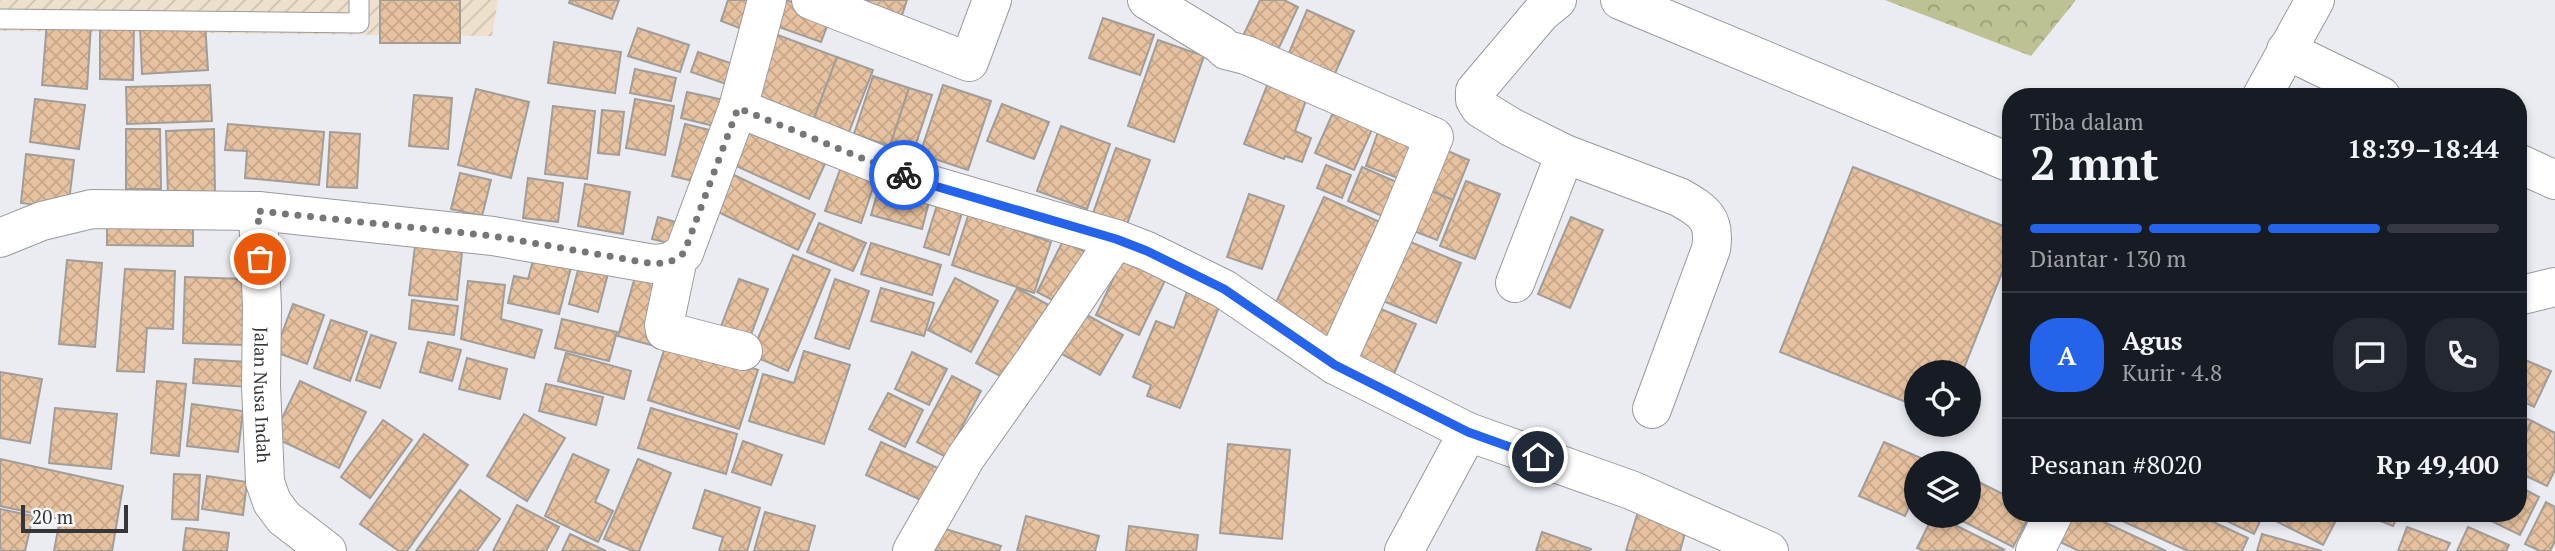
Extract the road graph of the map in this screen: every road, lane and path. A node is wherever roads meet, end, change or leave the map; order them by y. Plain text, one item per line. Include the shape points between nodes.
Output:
1 (359, 0) edge
2 (767, 0) edge
3 (811, 0) edge
4 (992, 0) edge
5 (1147, 0) edge
6 (1557, 0) edge
7 (1620, 0) edge
8 (2315, 0) edge
9 (0, 19) edge
10 (2286, 50) junction
11 (2266, 88) edge
12 (2364, 88) edge
13 (738, 108) junction
14 (1565, 154) junction
15 (2002, 159) edge
16 (2527, 167) edge
17 (2555, 180) edge
18 (258, 211) junction
19 (0, 238) edge
20 (1116, 239) junction
21 (678, 258) junction
22 (1515, 284) dead end
23 (2555, 286) edge
24 (2527, 294) edge
25 (743, 351) dead end
26 (1335, 365) junction
27 (1652, 409) dead end
28 (1468, 432) junction
29 (2050, 522) edge
30 (327, 551) edge
31 (912, 551) edge
32 (1404, 551) edge
33 (1769, 551) edge
34 (2035, 551) edge

1 - 9 lane via 359,23
2 - 13 street
3 - 4 street via 970,62
5 - 26 street via 1226,50 1434,136
6 - 14 street via 1475,91 1475,100 1480,108
7 - 15 street
8 - 10 street
10 - 11 street
10 - 12 street
13 - 20 street via 928,184
13 - 21 street via 684,253
14 - 22 street
14 - 27 street via 1696,206 1714,233
16 - 17 street
18 - 19 street via 92,208
18 - 21 street via 493,236 654,264
18 - 30 street, Jalan Nusa Indah via 265,482 284,518
20 - 26 street via 1224,289
20 - 31 street via 966,457
21 - 25 street via 665,331
23 - 24 street
26 - 28 street
28 - 32 street
28 - 33 street via 1631,491
29 - 34 street

